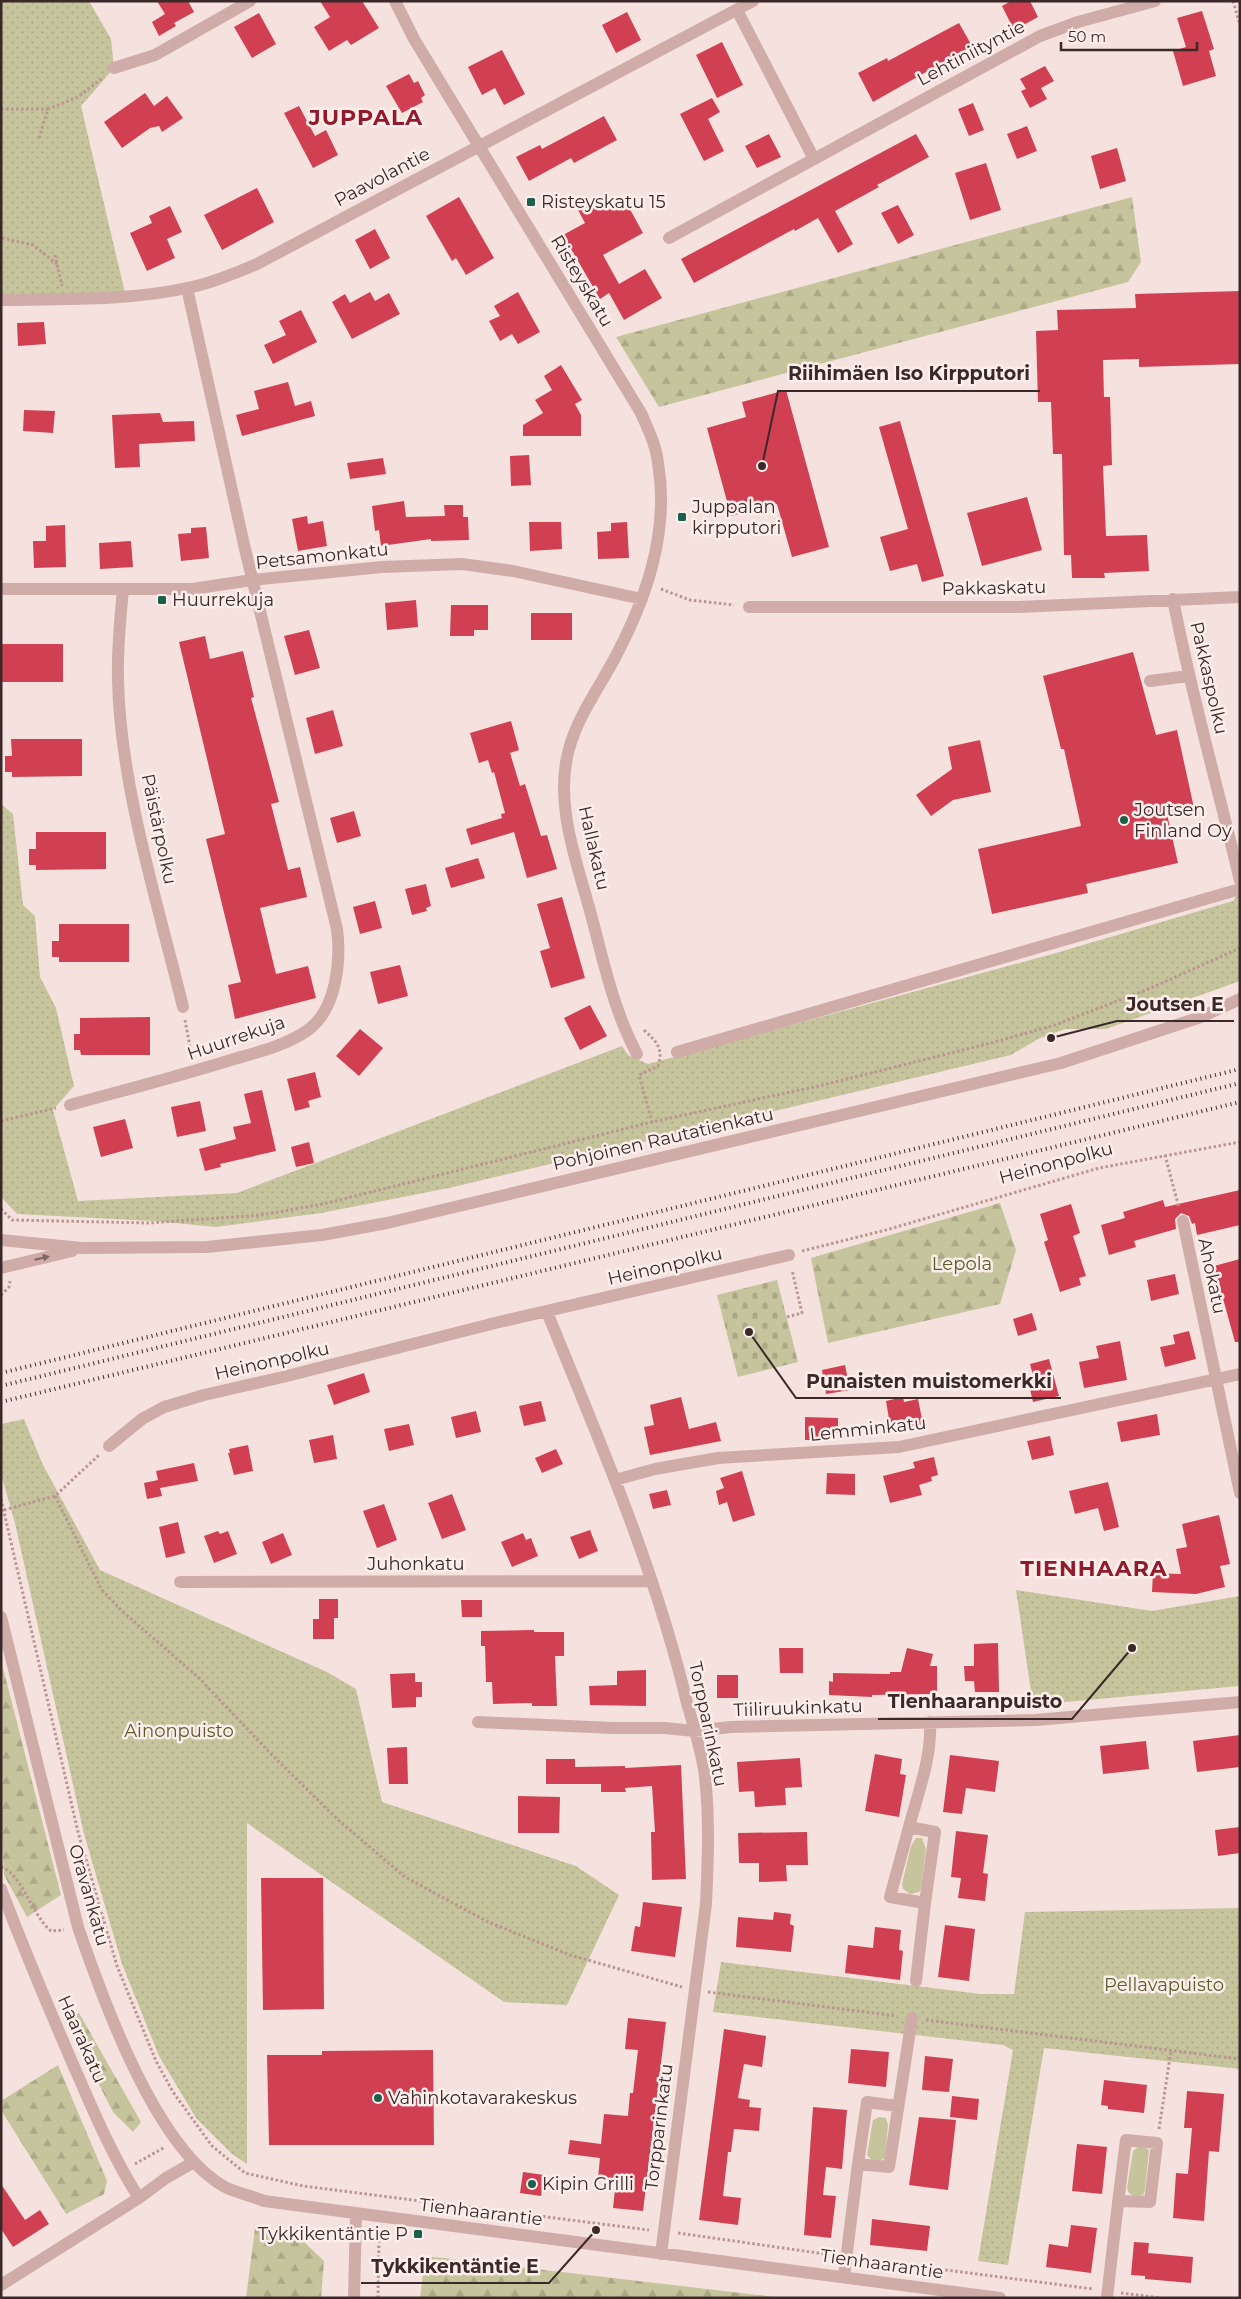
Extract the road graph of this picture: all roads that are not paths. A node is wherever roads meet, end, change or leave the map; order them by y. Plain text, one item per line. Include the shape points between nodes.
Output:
1 (250, 1) edge
2 (395, 1) edge
3 (753, 1) edge
4 (1155, 1) edge
5 (737, 10) junction
6 (114, 68) road end
7 (479, 147) junction
8 (814, 158) junction
9 (669, 238) dead end
10 (187, 288) junction
11 (1, 300) edge
12 (252, 580) junction
13 (1, 589) edge
14 (123, 590) junction
15 (1240, 597) edge
16 (642, 599) junction
17 (1174, 599) junction
18 (749, 607) road end
19 (1188, 676) junction
20 (1150, 681) dead end
21 (1240, 881) edge
22 (1240, 889) edge
23 (1240, 999) edge
24 (183, 1007) road end
25 (677, 1052) dead end
26 (637, 1054) dead end
27 (70, 1105) road end
28 (1183, 1221) road end
29 (1, 1240) edge
30 (82, 1248) junction
31 (789, 1255) road end
32 (1, 1268) edge
33 (547, 1312) junction
34 (1240, 1374) edge
35 (1216, 1379) junction
36 (109, 1446) road end
37 (615, 1480) junction
38 (1240, 1493) edge
39 (180, 1582) dead end
40 (652, 1582) junction
41 (1, 1617) edge
42 (1240, 1702) edge
43 (478, 1722) dead end
44 (930, 1722) junction
45 (694, 1731) junction
46 (909, 1827) junction
47 (1, 1889) edge
48 (925, 1903) junction
49 (916, 1981) dead end
50 (912, 2018) road end
51 (898, 2106) junction
52 (194, 2162) junction
53 (858, 2164) junction
54 (139, 2198) junction
55 (1118, 2201) junction
56 (356, 2214) junction
57 (661, 2254) junction
58 (844, 2276) junction
59 (1, 2285) edge
60 (1107, 2294) edge
61 (354, 2298) edge
62 (1000, 2298) edge

1 - 6 street via 155,55
2 - 7 street, Risteyskatu
3 - 5 street, Paavolantie
4 - 8 street, Lehtiniityntie via 1040,36
5 - 7 street, Paavolantie
5 - 8 street
7 - 10 street, Paavolantie via 256,264 221,279
7 - 16 street, Risteyskatu via 641,413 652,440 658,463 660,527 655,559
8 - 9 street, Lehtiniityntie
10 - 11 street, Paavolantie via 139,295
10 - 12 street, Huurrekuja
12 - 14 street, Petsamonkatu via 192,589
12 - 16 street, Petsamonkatu via 382,567 462,564 513,571
12 - 27 street, Huurrekuja via 337,928 340,950 334,988 323,1012 309,1029 270,1048
13 - 14 street, Petsamonkatu
14 - 24 street, Päistärpolku via 118,680 127,763
15 - 17 street, Pakkaskatu
16 - 26 street, Hallakatu via 620,649 580,720 568,749 565,776 567,822 576,860 623,1029
17 - 18 street, Pakkaskatu via 1019,607
17 - 19 street, Pakkaspolku
19 - 20 street
19 - 21 street, Pakkaspolku
22 - 25 street
23 - 30 street, Pohjoinen Rautatienkatu via 1201,1017 1061,1063 388,1223 263,1243
28 - 35 street, Ahokatu
29 - 30 street, Pohjoinen Rautatienkatu
32 -> 30 street, Pohjoinen Rautatienkatu
31 - 33 street, Heinonpolku
33 - 36 street, Heinonpolku via 164,1407 142,1419
33 - 37 street, Torpparinkatu
34 - 35 street, Lemminkatu
35 - 37 street, Lemminkatu via 899,1447 718,1458 656,1468
35 - 38 street, Ahokatu
37 - 40 street, Torpparinkatu
39 - 40 street, Juhonkatu
40 - 45 street, Torpparinkatu via 676,1657
41 - 52 street, Oravankatu via 78,1927 122,2041 175,2141
42 - 44 street, Tiiliruukinkatu via 1036,1720
43 - 45 street, Tiiliruukinkatu
44 - 45 street, Tiiliruukinkatu via 731,1727
44 - 46 street via 928,1754
45 - 57 street, Torpparinkatu via 706,1791 706,1904
46 - 48 street via 935,1832
46 - 48 street via 890,1897
47 - 54 street, Haarakatu via 26,1954 122,2172
48 - 49 street
50 - 51 street
51 - 53 street via 889,2167
51 - 53 street via 867,2102
52 - 54 street
52 - 56 street, Tienhaarantie via 225,2187 264,2201
53 - 58 street
54 - 59 street
55 - 55 street via 1126,2140 1157,2143 1150,2202
55 - 60 street
56 - 57 street, Tienhaarantie
56 - 61 street
57 - 58 street, Tienhaarantie
58 - 62 street, Tienhaarantie

